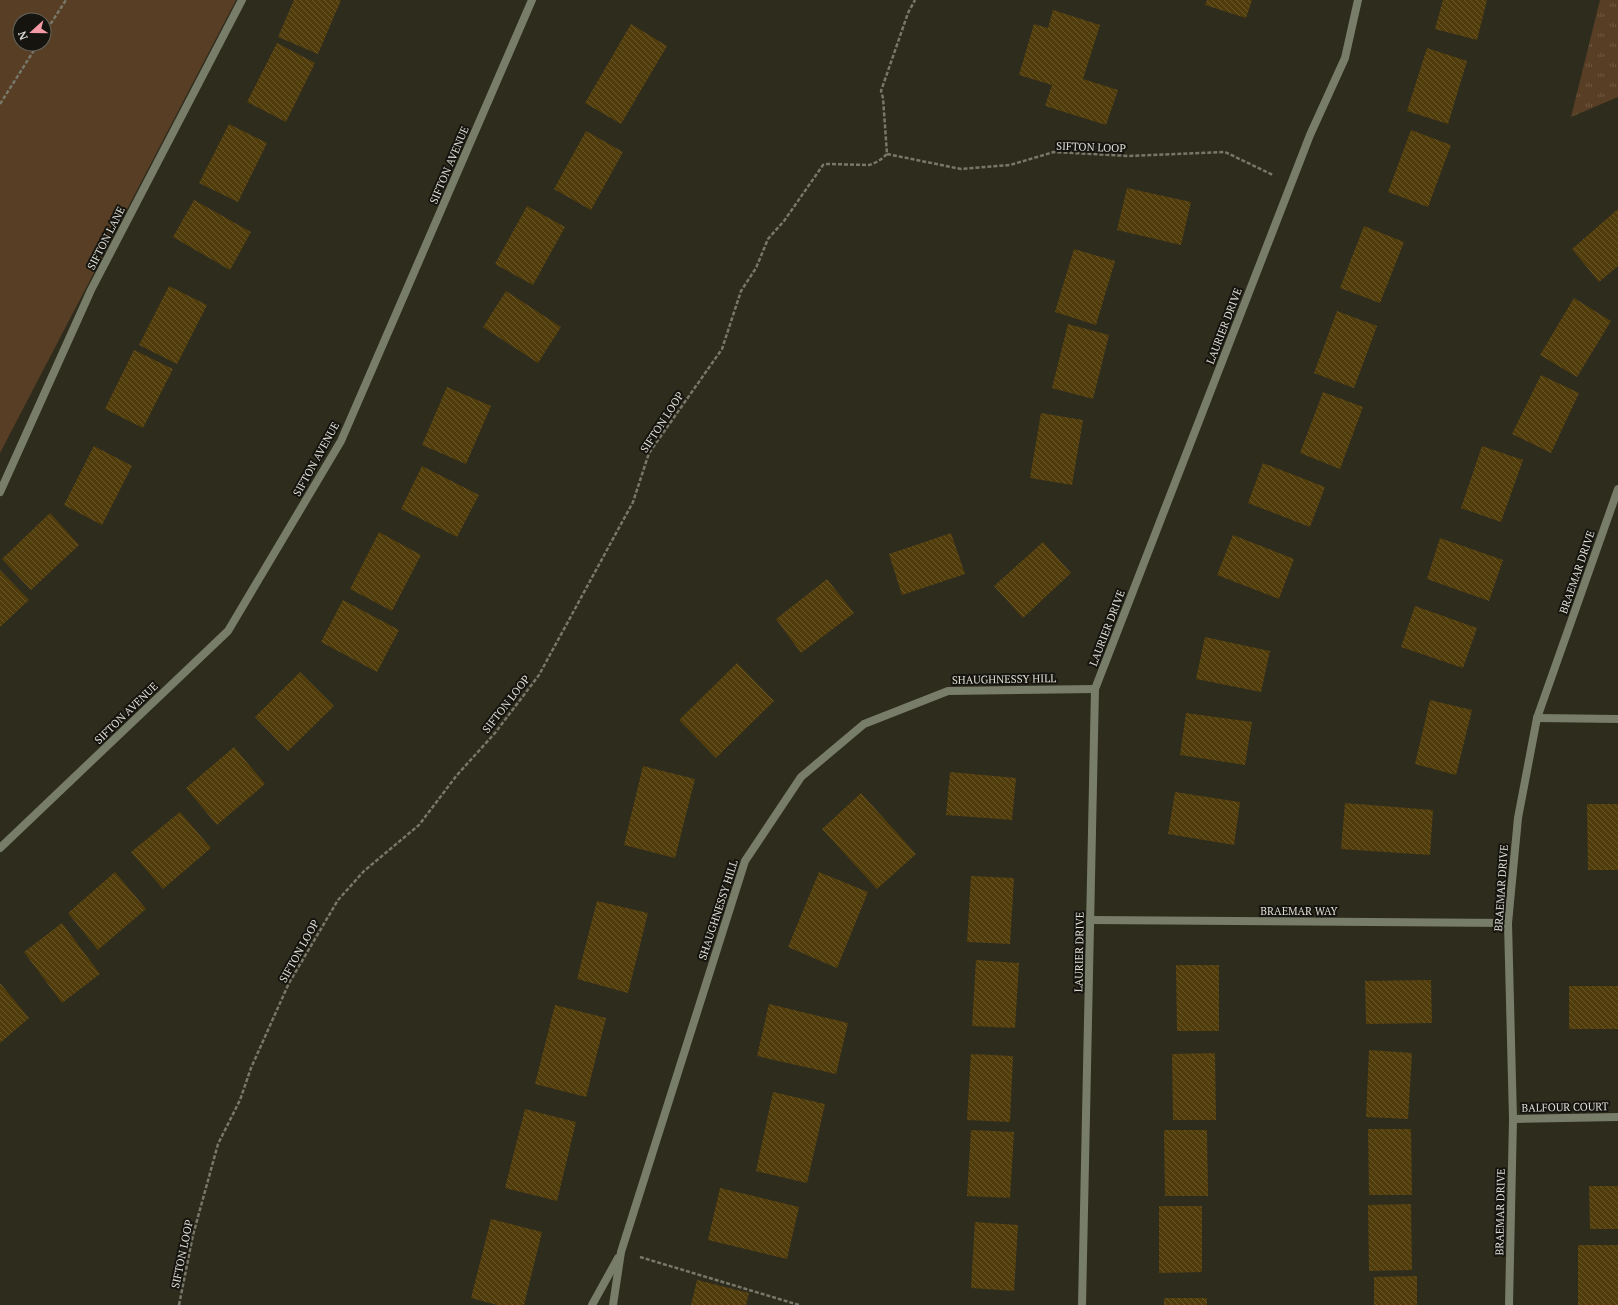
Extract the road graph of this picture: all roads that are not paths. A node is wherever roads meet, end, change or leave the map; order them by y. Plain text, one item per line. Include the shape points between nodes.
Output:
1 (242, 0) edge
2 (532, 0) edge
3 (1358, 0) edge
4 (1618, 488) edge
5 (0, 492) edge
6 (1095, 689) junction
7 (1537, 718) junction
8 (1618, 719) edge
9 (0, 848) edge
10 (1090, 920) junction
11 (1508, 923) junction
12 (1618, 1117) edge
13 (1513, 1119) junction
14 (621, 1252) junction
15 (592, 1305) edge
16 (613, 1305) edge
17 (1082, 1305) edge
18 (1509, 1305) edge

1 - 5 street, SIFTON LANE via 91,290
2 - 9 street, SIFTON AVENUE via 341,441 228,631
3 - 6 street, LAURIER DRIVE via 1345,58 1310,135
4 - 7 street, BRAEMAR DRIVE
6 - 10 street, LAURIER DRIVE
6 - 14 street, SHAUGHNESSY HILL via 948,691 864,724 801,777 745,861
7 - 8 street
7 - 11 street, BRAEMAR DRIVE via 1518,818
10 - 11 street, BRAEMAR WAY
10 - 17 street, LAURIER DRIVE
11 - 13 street, BRAEMAR DRIVE
12 - 13 street, BALFOUR COURT
13 - 18 street, BRAEMAR DRIVE
14 - 15 street, SHAUGHNESSY HILL
14 - 16 street, SHAUGHNESSY HILL

